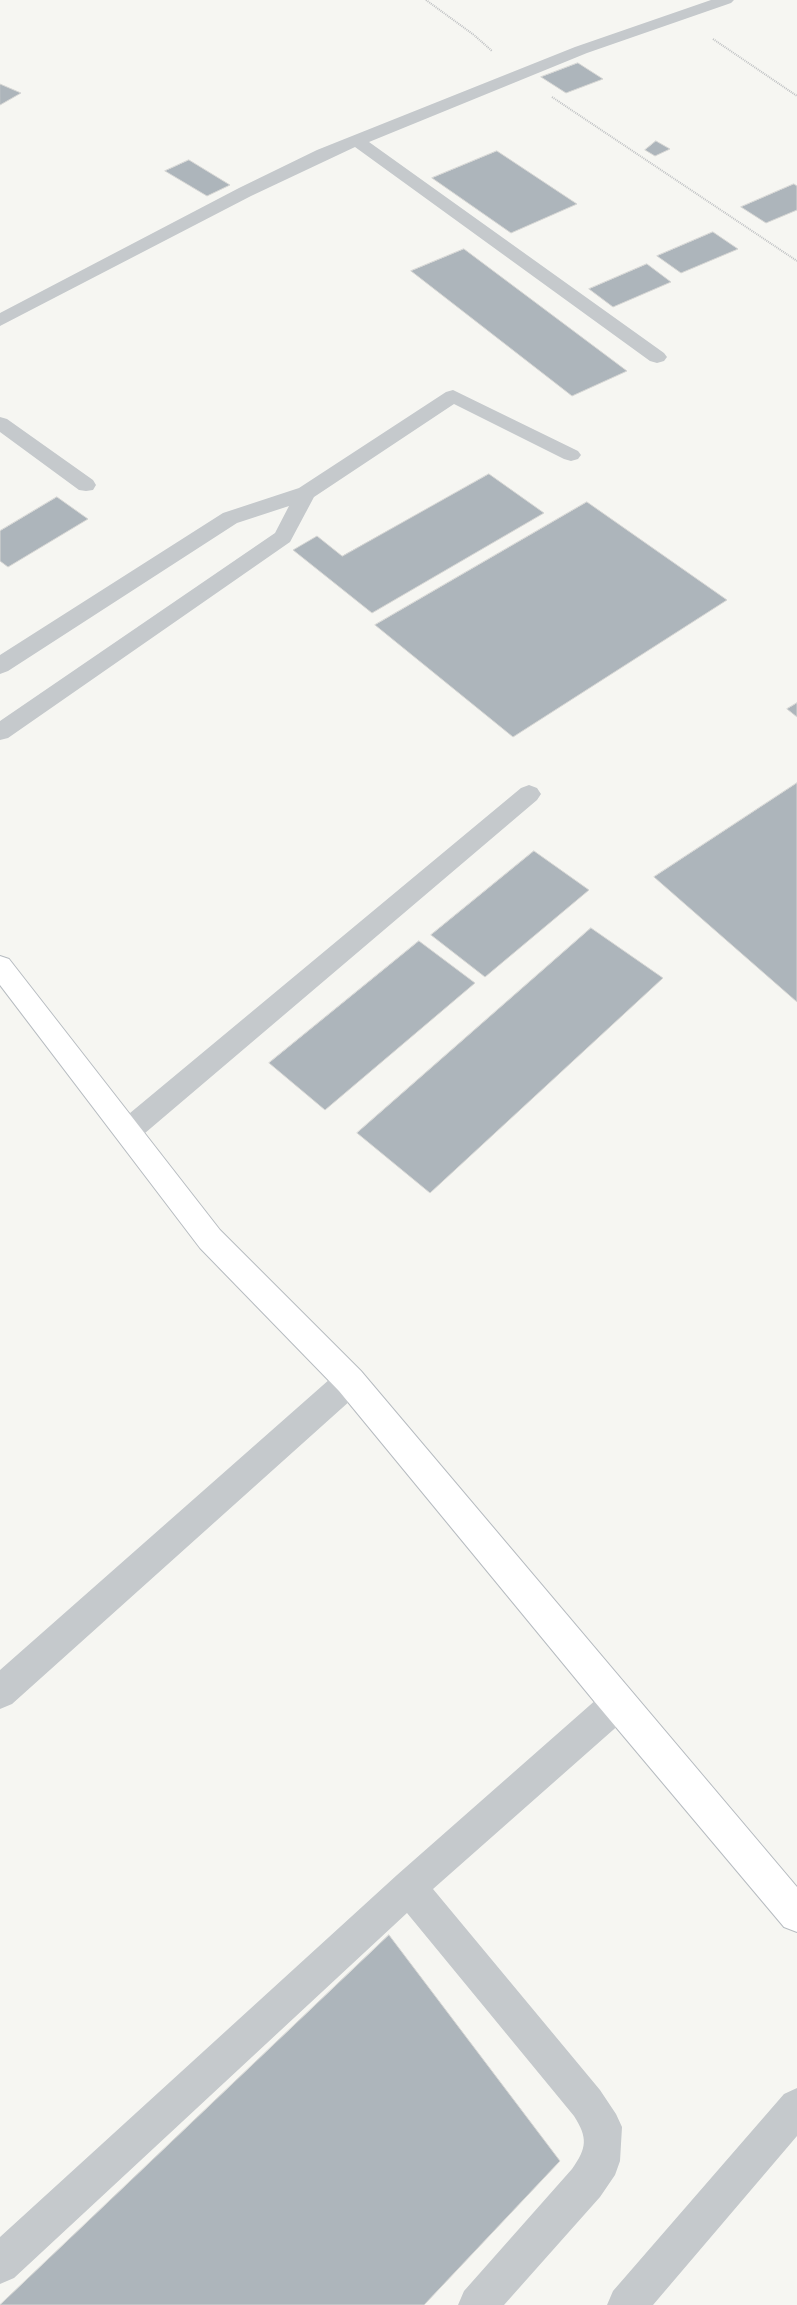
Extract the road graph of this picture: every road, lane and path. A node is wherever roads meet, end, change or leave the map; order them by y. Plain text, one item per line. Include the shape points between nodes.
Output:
1 (426, 0) edge
2 (726, 0) edge
3 (679, 17) junction
4 (518, 75) junction
5 (797, 96) edge
6 (357, 141) junction
7 (797, 261) edge
8 (0, 320) edge
9 (657, 357) dead end
10 (0, 423) edge
11 (571, 455) dead end
12 (86, 485) dead end
13 (306, 493) junction
14 (0, 666) edge
15 (0, 732) edge
16 (529, 794) dead end
17 (0, 966) edge
18 (128, 1131) junction
19 (350, 1381) junction
20 (0, 1692) edge
21 (618, 1703) junction
22 (409, 1887) junction
23 (797, 1914) edge
24 (797, 2107) edge
25 (0, 2264) edge
26 (478, 2305) edge
27 (627, 2305) edge

1 - 4 path via 474,35
2 - 3 street
3 - 4 street
3 - 5 path
4 - 6 street
4 - 7 path
6 - 8 street via 245,192
6 - 9 street
10 - 12 street
11 - 13 street via 454,396
13 - 14 street via 230,518
13 - 15 street via 283,537
16 - 18 street
17 - 18 main road
18 - 19 main road via 210,1239
19 - 20 street
19 - 21 main road
21 - 22 street
21 - 23 main road
22 - 25 street
22 - 26 street via 587,2103 603,2127 601,2161 586,2183
24 - 27 street

